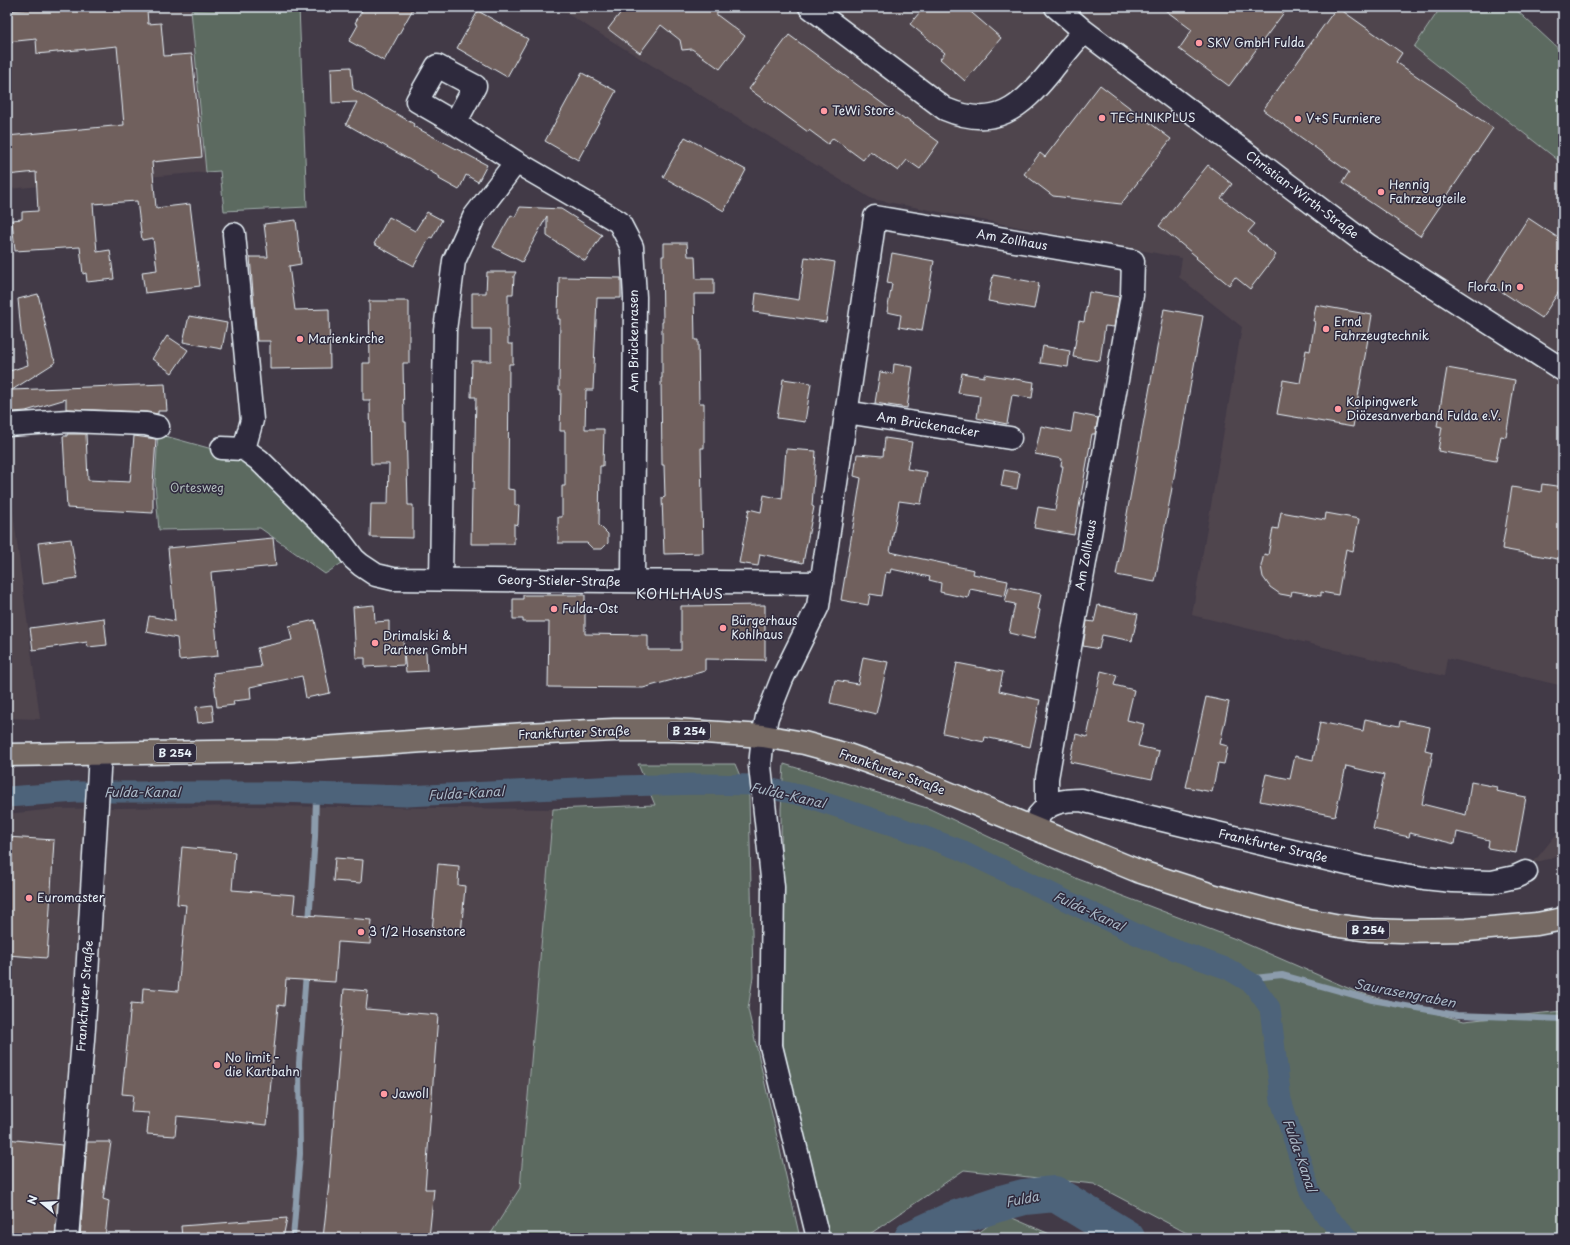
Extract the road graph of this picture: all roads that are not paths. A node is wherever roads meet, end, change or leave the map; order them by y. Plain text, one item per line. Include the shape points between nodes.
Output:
1 (810, 7) edge
2 (1056, 7) edge
3 (1084, 31) junction
4 (455, 123) dead end
5 (516, 162) junction
6 (234, 234) dead end
7 (1562, 367) edge
8 (846, 412) junction
9 (7, 425) edge
10 (158, 427) dead end
11 (1010, 438) dead end
12 (222, 448) dead end
13 (244, 449) junction
14 (441, 579) junction
15 (633, 581) junction
16 (822, 583) junction
17 (763, 736) junction
18 (100, 754) junction
19 (7, 755) edge
20 (1047, 806) junction
21 (1033, 826) junction
22 (1526, 872) dead end
23 (1563, 920) edge
24 (67, 1238) edge
25 (818, 1238) edge

1 - 3 street via 945,109 969,117 986,118 1011,110 1021,103
2 - 3 street, Christian-Wirth-Straße
3 - 7 street, Christian-Wirth-Straße via 1368,245
4 - 5 street, Am Brückenrasen
5 - 14 street via 474,217 454,261 445,330
5 - 15 street, Am Brückenrasen via 619,222 632,247 635,297
6 - 13 street via 252,420
8 - 11 street, Am Brückenacker
8 - 16 street, Am Zollhaus
8 - 20 street, Am Zollhaus via 875,217 1133,261 1132,295 1047,778
9 - 10 street via 68,420 146,424
12 - 13 street
13 - 14 street, Georg-Stieler-Straße via 273,472 339,539 354,559 371,572 393,579
14 - 15 street, Georg-Stieler-Straße
15 - 16 street, Georg-Stieler-Straße
16 - 17 street, Am Zollhaus via 818,606 782,679
17 - 18 main road, Frankfurter Straße / B 254 via 614,730 279,751
17 - 21 main road, Frankfurter Straße / B 254 via 804,743 848,755
17 - 25 street, Am Zollhaus via 760,766 773,887 771,1046
18 - 19 main road, Frankfurter Straße / B 254
18 - 24 street, Frankfurter Straße via 84,1027
20 - 21 street via 1038,815
20 - 22 street, Frankfurter Straße via 1065,800 1081,800 1360,867 1438,880 1492,882
21 - 23 main road, Frankfurter Straße / B 254 via 1138,871 1212,895 1293,917 1340,926 1401,931 1467,930

